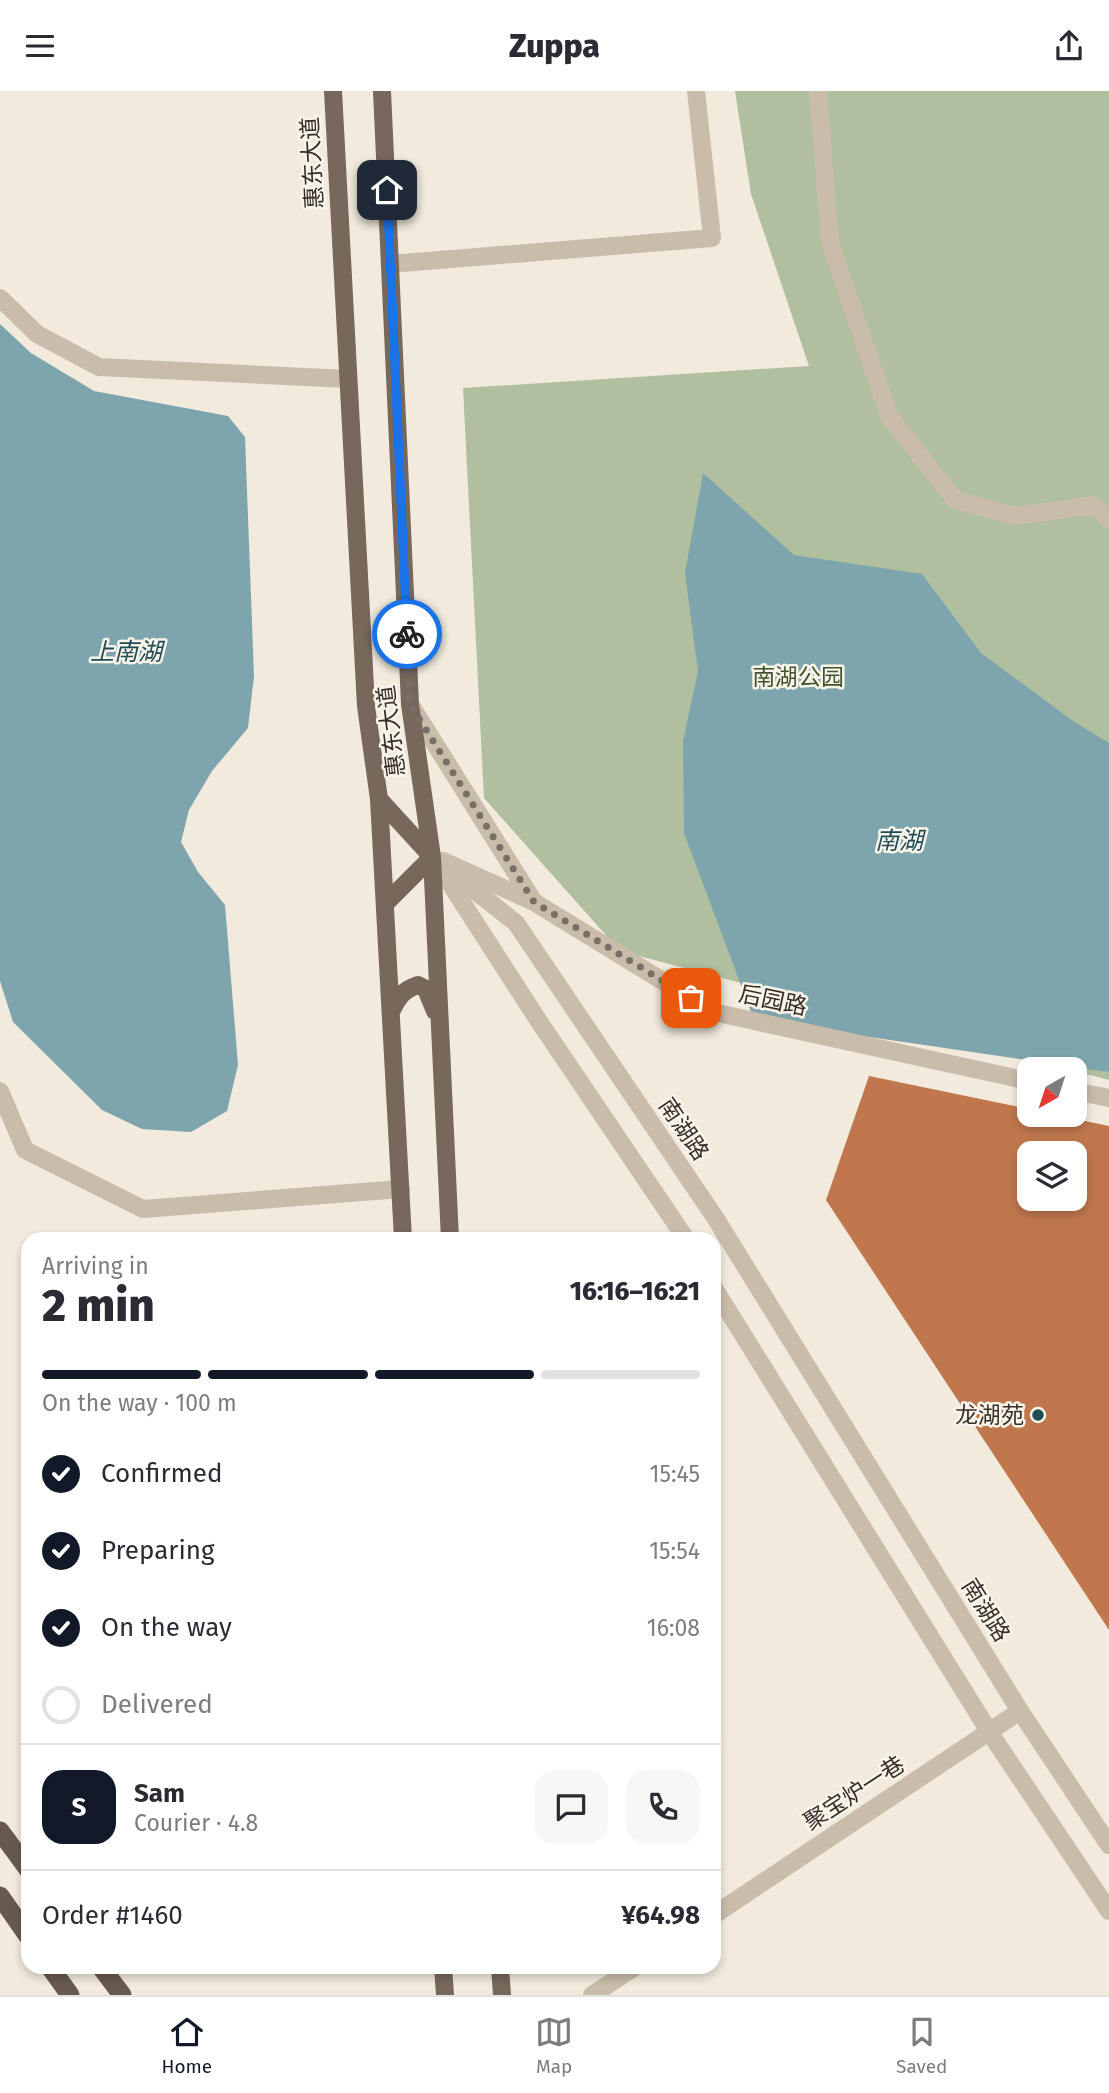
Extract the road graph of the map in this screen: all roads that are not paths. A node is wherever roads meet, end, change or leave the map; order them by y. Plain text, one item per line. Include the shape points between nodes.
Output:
1 (333, 91) edge
2 (382, 91) edge
3 (696, 91) edge
4 (818, 91) edge
5 (390, 264) junction
6 (0, 298) edge
7 (348, 379) junction
8 (1101, 504) edge
9 (1109, 519) edge
10 (410, 704) junction
11 (379, 799) junction
12 (432, 857) junction
13 (534, 902) junction
14 (385, 904) junction
15 (391, 1013) junction
16 (440, 1024) junction
17 (1017, 1078) edge
18 (0, 1091) edge
19 (1087, 1094) edge
20 (1109, 1098) edge
21 (401, 1189) junction
22 (403, 1232) edge
23 (450, 1232) edge
24 (681, 1232) edge
25 (721, 1299) edge
26 (1020, 1711) junction
27 (990, 1733) junction
28 (0, 1831) edge
29 (1109, 1845) edge
30 (21, 1860) edge
31 (0, 1896) edge
32 (721, 1910) edge
33 (1109, 1911) edge
34 (21, 1926) edge
35 (55, 1974) edge
36 (106, 1974) edge
37 (443, 1974) edge
38 (500, 1974) edge
39 (624, 1974) edge
40 (69, 1995) edge
41 (121, 1995) edge
42 (444, 1995) edge
43 (502, 1995) edge
44 (592, 1995) edge

1 - 7 main road, 惠东大道
2 - 5 main road, 惠东大道
3 - 5 street via 712,238
4 - 8 street via 830,242 889,416 955,500 1015,516
5 - 10 main road, 惠东大道
6 - 7 street via 37,334 99,367
7 - 11 main road, 惠东大道 via 366,706
8 - 9 street
10 - 12 main road, 惠东大道
10 - 13 street
11 - 12 main road
11 - 14 main road, 惠东大道
12 - 13 street, 后园路
12 - 14 main road
12 - 16 main road, 惠东大道
12 - 24 street
12 - 26 street, 南湖路 via 516,923 716,1219
13 - 17 street, 后园路 via 713,1012
14 - 15 main road, 惠东大道
15 - 16 main road via 399,996 418,985 426,989
15 - 21 main road, 惠东大道
16 - 23 main road, 惠东大道
18 - 21 street via 25,1150 143,1209
19 - 20 street
21 - 22 main road, 惠东大道
25 - 27 street
26 - 27 street, 聚宝炉一巷
26 - 29 street, 南湖路
27 - 32 street, 聚宝炉一巷
27 - 33 street
28 - 30 highway
31 - 34 highway
35 - 40 highway
36 - 41 highway
37 - 42 main road
38 - 43 main road
39 - 44 street

